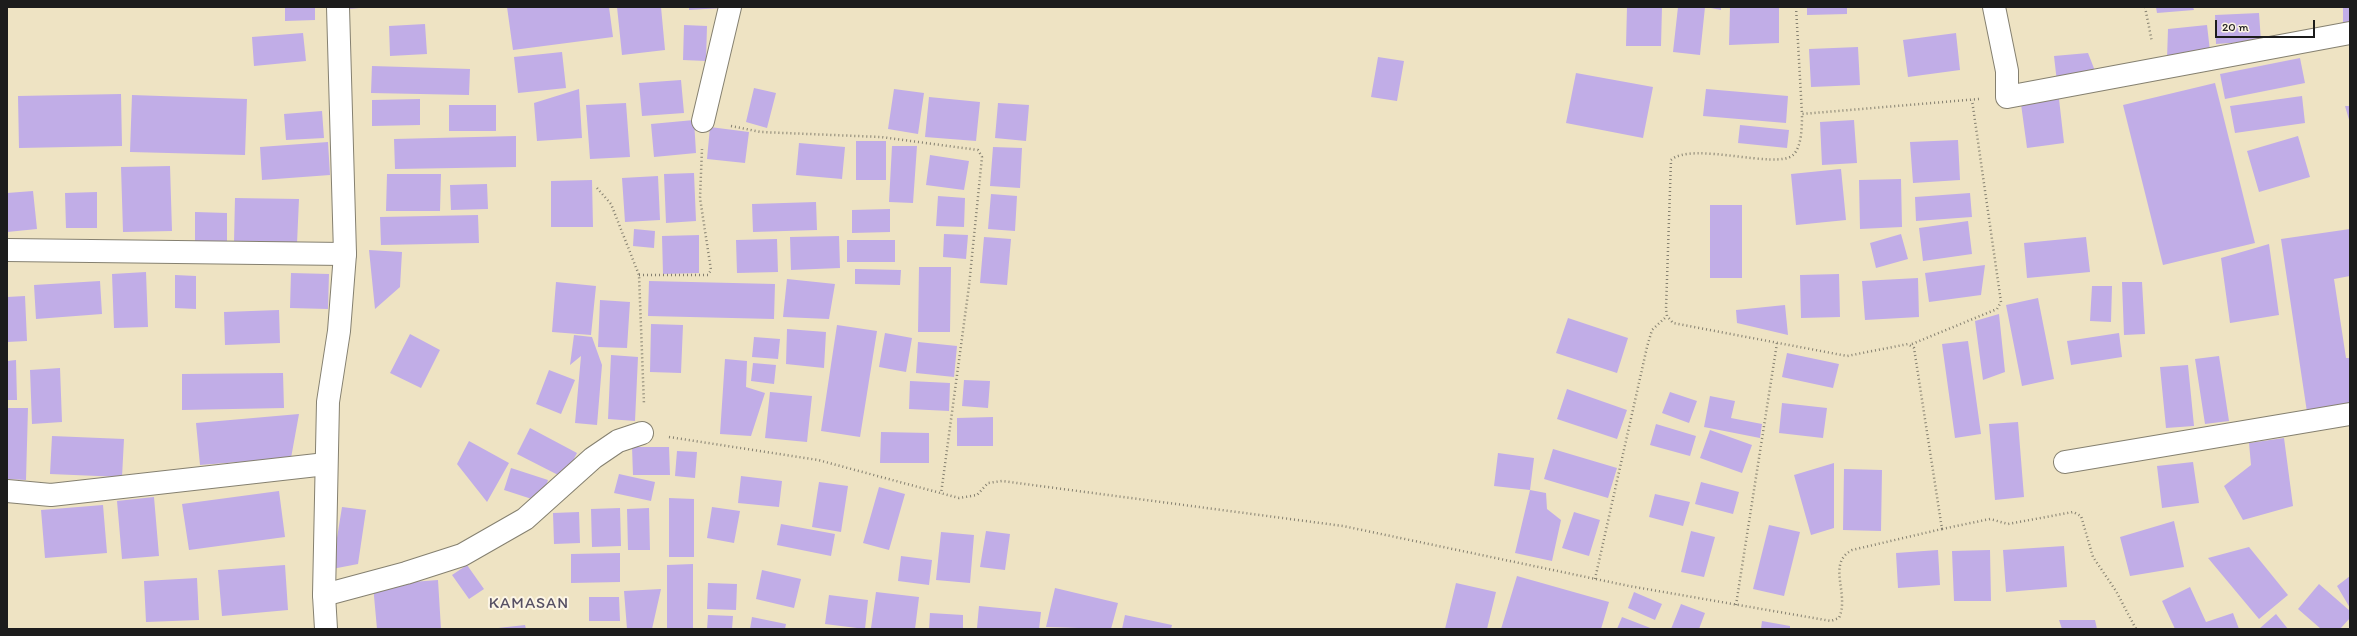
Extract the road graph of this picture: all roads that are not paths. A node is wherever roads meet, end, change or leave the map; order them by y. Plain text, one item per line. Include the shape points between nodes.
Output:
1 (338, 7) edge
2 (730, 7) edge
3 (1994, 7) edge
4 (2350, 33) edge
5 (703, 121) road end
6 (7, 250) edge
7 (345, 254) junction
8 (2350, 414) edge
9 (642, 433) road end
10 (2065, 462) dead end
11 (326, 464) junction
12 (7, 491) edge
13 (324, 595) junction
14 (326, 629) edge

1 - 7 street
2 - 5 street
3 - 4 street via 2007,71 2007,97
6 - 7 street
7 - 11 street via 339,331 328,402
8 - 10 street
9 - 13 street via 618,441 593,458 525,519 462,555
11 - 12 street via 51,495
11 - 13 street
13 - 14 street

